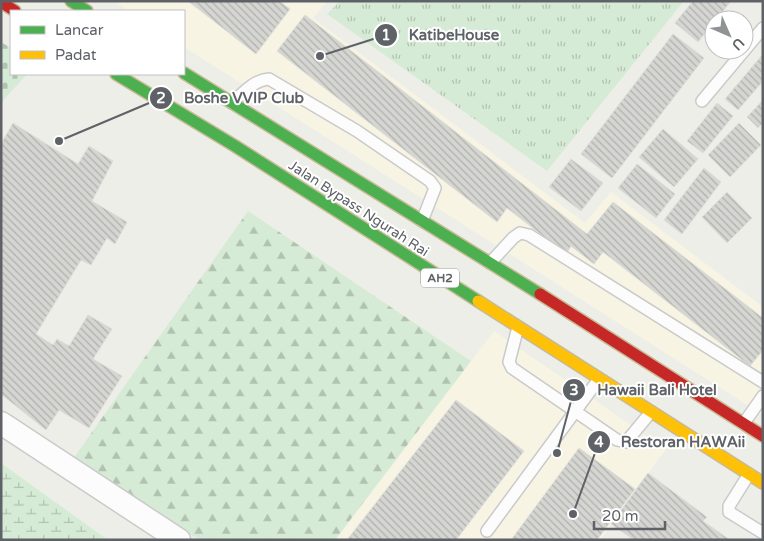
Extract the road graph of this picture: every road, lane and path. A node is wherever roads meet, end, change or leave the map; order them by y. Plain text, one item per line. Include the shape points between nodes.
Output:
1 (71, 1) edge
2 (1, 2) edge
3 (14, 10) edge
4 (85, 10) edge
5 (763, 28) edge
6 (185, 74) edge
7 (118, 75) edge
8 (702, 101) dead end
9 (232, 103) junction
10 (422, 221) junction
11 (490, 263) junction
12 (518, 327) junction
13 (599, 380) junction
14 (763, 382) edge
15 (763, 396) edge
16 (576, 411) junction
17 (651, 412) junction
18 (1, 423) edge
19 (744, 424) junction
20 (763, 436) edge
21 (749, 474) junction
22 (763, 483) edge
23 (487, 531) dead end
24 (763, 533) edge
25 (179, 540) edge

1 - 4 highway
2 - 3 highway
5 - 8 lane
6 - 9 highway, Jalan Bypass Ngurah Rai
7 - 12 highway, Jalan Bypass Ngurah Rai / AH2
9 - 10 highway, Jalan Bypass Ngurah Rai
9 - 10 lane via 253,84 270,79 357,131 430,181 435,188
10 - 11 highway, Jalan Bypass Ngurah Rai
11 - 14 lane via 520,233 530,235
11 - 19 highway, Jalan Bypass Ngurah Rai
12 - 13 highway, Jalan Bypass Ngurah Rai / AH2
12 - 16 lane via 509,362 512,368
13 - 16 lane
13 - 17 highway, Jalan Bypass Ngurah Rai / AH2
15 - 19 lane
16 - 17 lane via 617,440 626,442
16 - 23 lane
17 - 21 highway, Jalan Bypass Ngurah Rai / AH2
18 - 25 street
19 - 20 highway, Jalan Bypass Ngurah Rai
21 - 22 highway, Jalan Bypass Ngurah Rai / AH2
21 - 24 lane via 729,506 729,512

